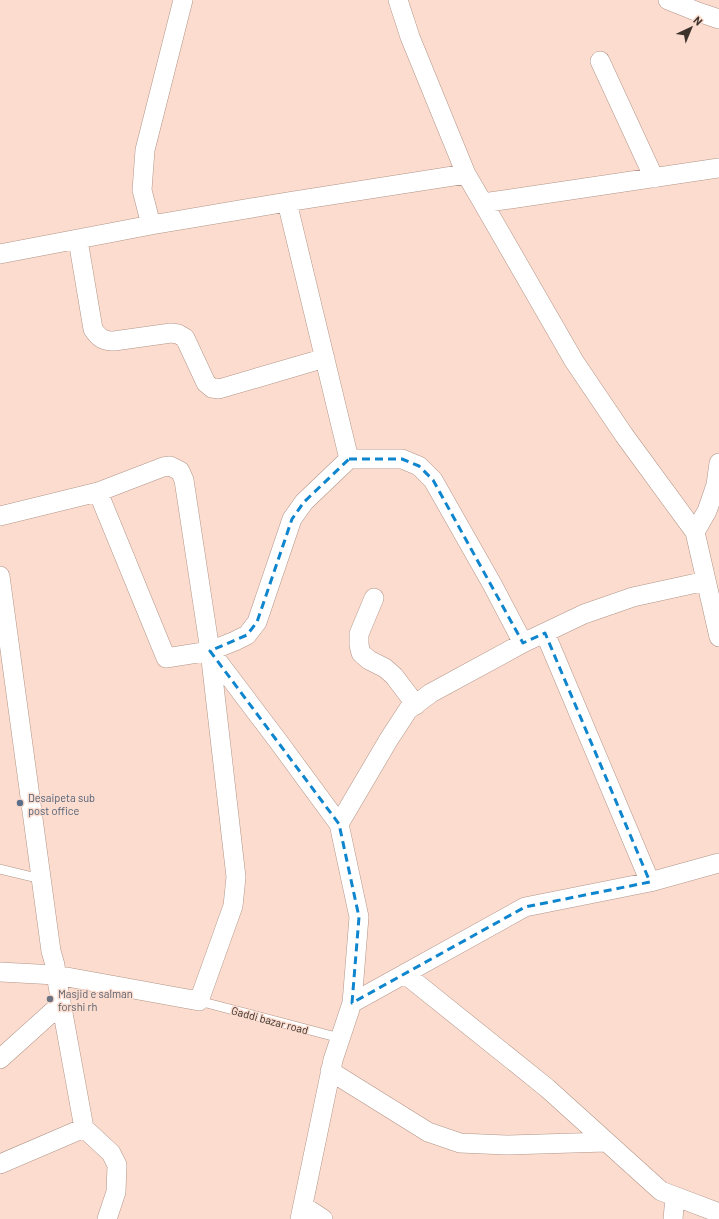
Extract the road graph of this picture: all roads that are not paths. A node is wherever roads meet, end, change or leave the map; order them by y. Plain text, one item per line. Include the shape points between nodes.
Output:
1 (183, 0) edge
2 (398, 0) edge
3 (668, 0) edge
4 (699, 6) edge
5 (719, 18) edge
6 (600, 61) dead end
7 (719, 168) edge
8 (466, 174) junction
9 (654, 178) junction
10 (287, 202) junction
11 (483, 203) junction
12 (151, 225) junction
13 (78, 240) junction
14 (0, 254) edge
15 (325, 358) junction
16 (349, 459) junction
17 (719, 464) edge
18 (98, 492) junction
19 (0, 516) edge
20 (695, 532) junction
21 (0, 576) edge
22 (706, 581) junction
23 (374, 598) dead end
24 (545, 633) junction
25 (719, 638) edge
26 (523, 643) junction
27 (210, 651) junction
28 (416, 705) junction
29 (339, 824) junction
30 (719, 863) edge
31 (0, 869) edge
32 (41, 879) junction
33 (650, 882) junction
34 (0, 972) edge
35 (405, 974) junction
36 (56, 975) junction
37 (199, 1001) junction
38 (352, 1003) junction
39 (61, 1004) junction
40 (340, 1038) junction
41 (0, 1059) edge
42 (330, 1071) junction
43 (84, 1128) junction
44 (606, 1142) junction
45 (0, 1164) edge
46 (675, 1197) junction
47 (301, 1213) edge
48 (719, 1213) edge
49 (107, 1219) edge
50 (323, 1219) edge
51 (673, 1219) edge

1 - 12 street via 145,150 142,190
2 - 8 street via 410,37
3 - 4 street
4 - 5 street
6 - 9 street
7 - 9 street
8 - 10 street
8 - 11 street
9 - 11 street
10 - 12 street
10 - 15 street
11 - 20 street via 574,361
12 - 13 street
13 - 14 street
13 - 15 street via 93,329 105,341 178,334 185,338 206,383 218,389
15 - 16 street
16 - 26 street via 402,459 419,466 433,480
16 - 27 street via 304,502 292,519 257,622 247,635
17 - 20 street via 708,511
18 - 19 street
18 - 27 street via 166,658
18 - 27 street via 163,467 170,466 180,471 184,480
20 - 22 street
21 - 32 street
22 - 24 street via 633,597 584,614
22 - 25 street
23 - 28 street via 360,634 358,645 361,653 394,676
24 - 26 street
24 - 33 street
26 - 28 street via 431,693
27 - 29 street
27 - 37 street via 236,877 233,906
28 - 29 street via 408,710 389,739
29 - 38 street via 359,917
30 - 33 street
31 - 32 lane
32 - 36 street
33 - 35 street via 525,907
34 - 36 street
35 - 38 street
35 - 44 street via 547,1088
36 - 37 street
36 - 39 street
37 - 40 lane, Gaddi bazar road
38 - 40 street
39 - 41 street
39 - 43 street
40 - 42 street
42 - 44 street via 428,1132 460,1143 506,1145
42 - 47 street
43 - 45 street
43 - 49 street via 111,1153 117,1165 116,1192
44 - 46 street via 661,1191
46 - 48 street
46 - 51 street
47 - 50 street

